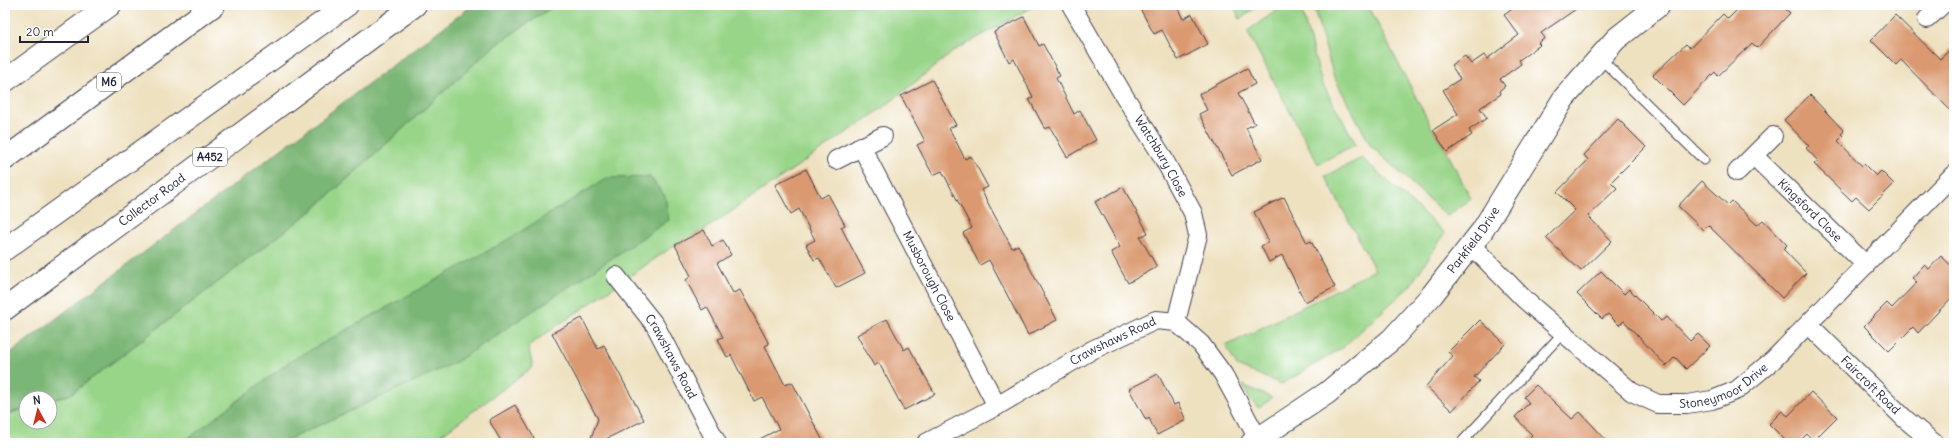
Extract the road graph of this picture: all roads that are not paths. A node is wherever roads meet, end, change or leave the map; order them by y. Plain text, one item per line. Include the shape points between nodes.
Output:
1 (110, 5) edge
2 (214, 5) edge
3 (347, 5) edge
4 (415, 5) edge
5 (1070, 5) edge
6 (1659, 5) edge
7 (1942, 5) edge
8 (1927, 19) dead end
9 (1600, 58) junction
10 (5, 81) edge
11 (883, 136) dead end
12 (1773, 136) dead end
13 (861, 146) junction
14 (1754, 156) junction
15 (5, 159) edge
16 (836, 160) dead end
17 (1704, 160) dead end
18 (1737, 172) dead end
19 (1954, 174) edge
20 (1470, 245) junction
21 (5, 249) edge
22 (1866, 265) junction
23 (616, 276) dead end
24 (5, 310) edge
25 (1176, 322) junction
26 (1809, 325) junction
27 (1563, 333) junction
28 (997, 406) junction
29 (1255, 441) edge
30 (717, 443) edge
31 (926, 443) edge
32 (1461, 443) edge
33 (1934, 443) edge

1 - 10 main road
2 - 15 main road, M6
3 - 21 main road
4 - 24 main road, Collector Road / A452
5 - 25 street, Watchbury Close via 1161,154 1193,213 1198,235
6 - 9 main road, Parkfield Drive via 1616,39
7 - 8 street
9 - 17 lane
9 - 20 main road, Parkfield Drive via 1564,98 1482,231
11 - 13 street
12 - 14 street
13 - 16 street
13 - 28 street, Musborough Close
14 - 18 street
14 - 22 street, Kingsford Close
19 - 22 street, Stoneymoor Drive
20 - 27 street, Stoneymoor Drive via 1525,300
20 - 29 main road, Parkfield Drive via 1432,295 1392,339 1327,393
22 - 26 street, Stoneymoor Drive
23 - 30 street, Crawshaws Road via 655,325
25 - 28 street, Crawshaws Road via 1156,320 1092,350
25 - 29 street via 1201,344 1223,374
26 - 27 street, Stoneymoor Drive via 1773,360 1736,390 1712,400 1687,404 1658,404 1632,392
26 - 33 street, Faircroft Road via 1905,419
27 - 32 lane
28 - 31 street, Crawshaws Road

